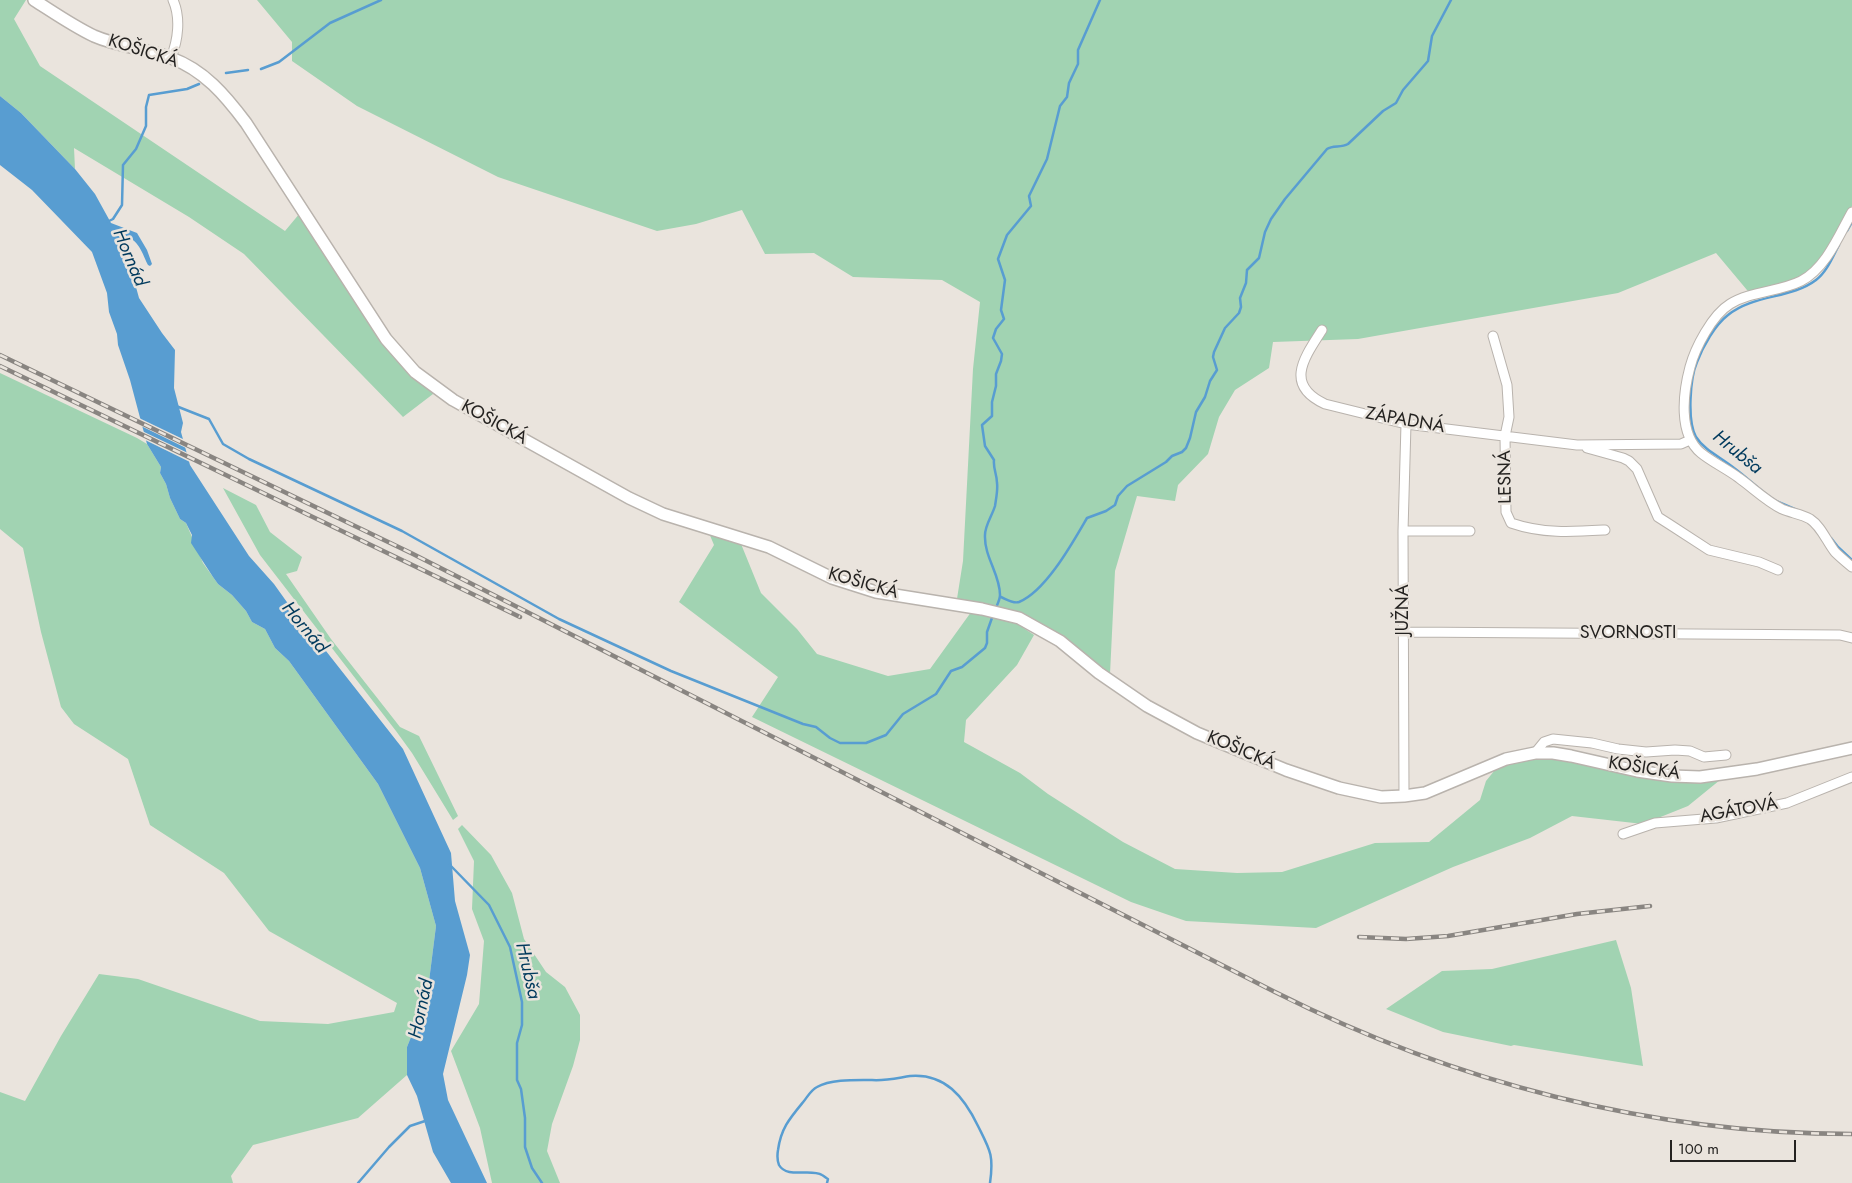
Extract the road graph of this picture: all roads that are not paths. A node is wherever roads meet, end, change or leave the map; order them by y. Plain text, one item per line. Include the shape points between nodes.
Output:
1 (34, 0) edge
2 (174, 0) edge
3 (171, 58) junction
4 (1852, 212) edge
5 (1322, 330) dead end
6 (1493, 336) dead end
7 (1406, 424) junction
8 (1505, 436) junction
9 (1690, 440) junction
10 (1577, 445) junction
11 (1605, 530) dead end
12 (1403, 531) junction
13 (1470, 532) dead end
14 (1852, 567) edge
15 (1778, 570) dead end
16 (1404, 632) junction
17 (1852, 638) edge
18 (1852, 748) edge
19 (1535, 753) junction
20 (1726, 755) dead end
21 (1852, 777) edge
22 (1404, 796) junction
23 (1623, 834) dead end

1 - 3 street, KOŠICKÁ via 92,35
2 - 3 street via 178,24 176,47
3 - 22 street, KOŠICKÁ via 208,79 229,100 386,339 415,372 453,400 663,514 769,547 832,578 876,592 978,608 1019,618 1060,641 1099,673 1148,706 1197,733 1339,788 1381,797
4 - 9 street via 1813,273 1800,282 1729,304 1717,317 1692,356 1684,416
5 - 7 street, ZÁPADNÁ via 1300,373 1304,390 1325,404
6 - 8 street, LESNÁ via 1507,385 1509,417
7 - 8 street, ZÁPADNÁ
7 - 12 street, JUŽNÁ
8 - 10 street, ZÁPADNÁ
8 - 11 street, LESNÁ via 1506,512 1511,523 1529,529 1558,532
9 - 10 street, ZÁPADNÁ via 1681,444
9 - 14 street via 1700,452 1780,508 1811,520
10 - 15 street, ZÁPADNÁ via 1629,461 1637,469 1658,517 1709,550
12 - 13 street
12 - 16 street, JUŽNÁ
16 - 17 street, SVORNOSTI via 1840,635
16 - 22 street, JUŽNÁ
18 - 19 street, KOŠICKÁ via 1757,770 1700,776 1672,776 1572,756
19 - 20 street via 1544,742 1553,739 1646,752 1675,750 1704,756
19 - 22 street, KOŠICKÁ via 1506,759 1425,793
21 - 23 street, AGÁTOVÁ via 1787,803 1716,818 1655,823

